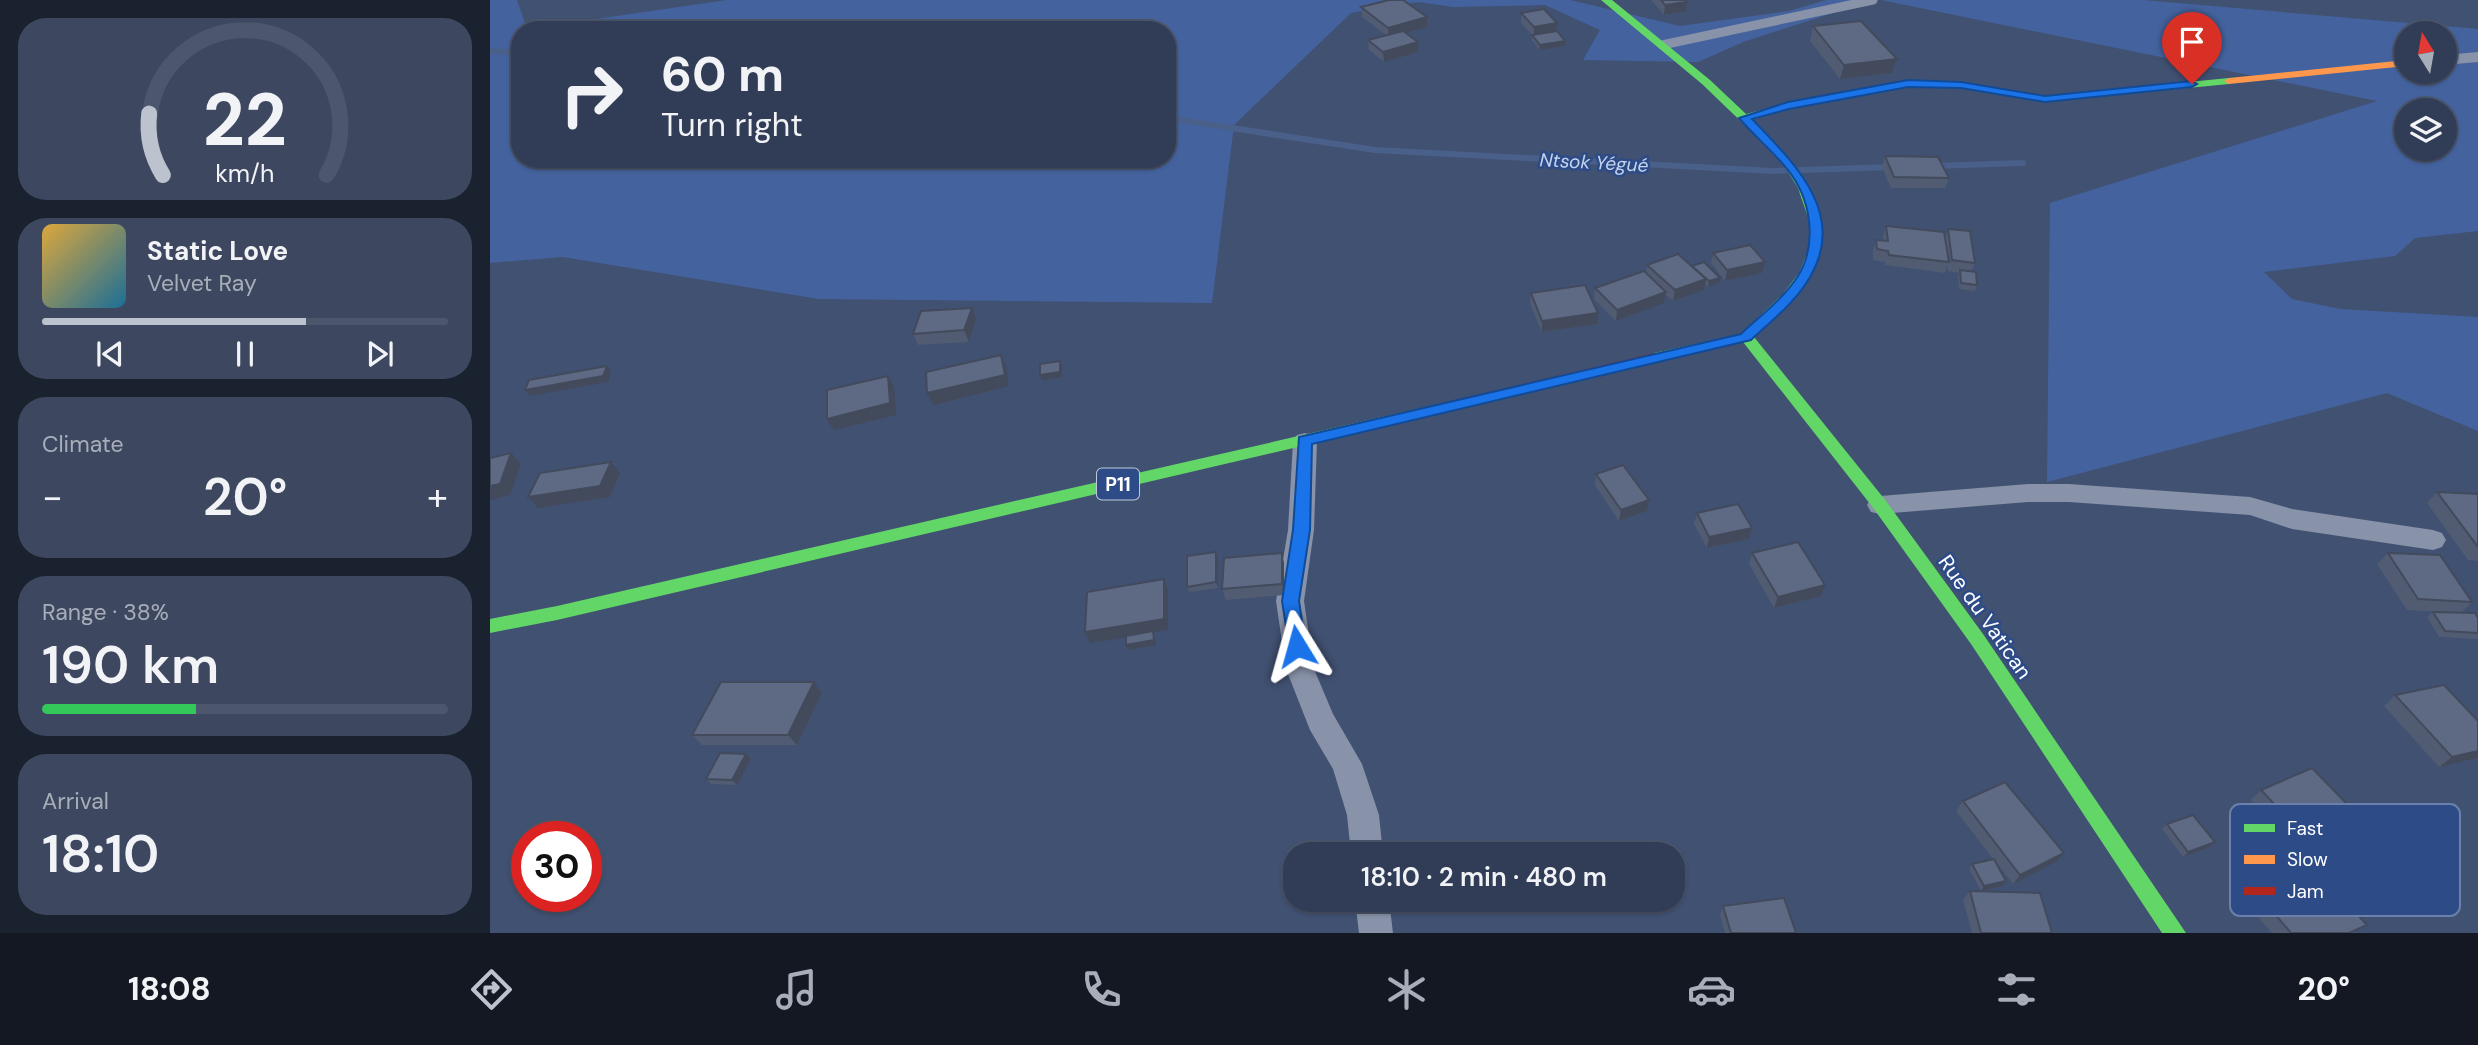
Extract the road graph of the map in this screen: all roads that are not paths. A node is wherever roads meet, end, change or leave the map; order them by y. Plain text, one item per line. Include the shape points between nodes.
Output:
1 (1606, 0) edge
2 (1873, 0) edge
3 (1662, 45) junction
4 (2478, 57) edge
5 (2457, 59) edge
6 (2394, 64) edge
7 (1745, 118) junction
8 (1746, 337) junction
9 (1305, 441) junction
10 (1880, 505) junction
11 (2433, 540) dead end
12 (490, 625) edge
13 (1366, 842) edge
14 (1373, 912) edge
15 (1376, 933) edge
16 (2175, 933) edge

1 - 3 main road
2 - 3 lane
3 - 7 main road
4 - 5 street
6 - 7 main road via 2056,99 1961,85 1908,84
7 - 8 main road via 1793,168 1807,192 1815,217 1816,246 1804,276
8 - 9 main road, P11
8 - 10 main road, Rue du Vatican
9 - 12 main road, P11
9 - 13 street via 1301,530 1290,601 1300,669 1321,721 1347,764 1363,815
10 - 11 street via 2069,493 2250,506 2292,519
10 - 16 main road, Rue du Vatican via 1977,639
14 - 15 street

